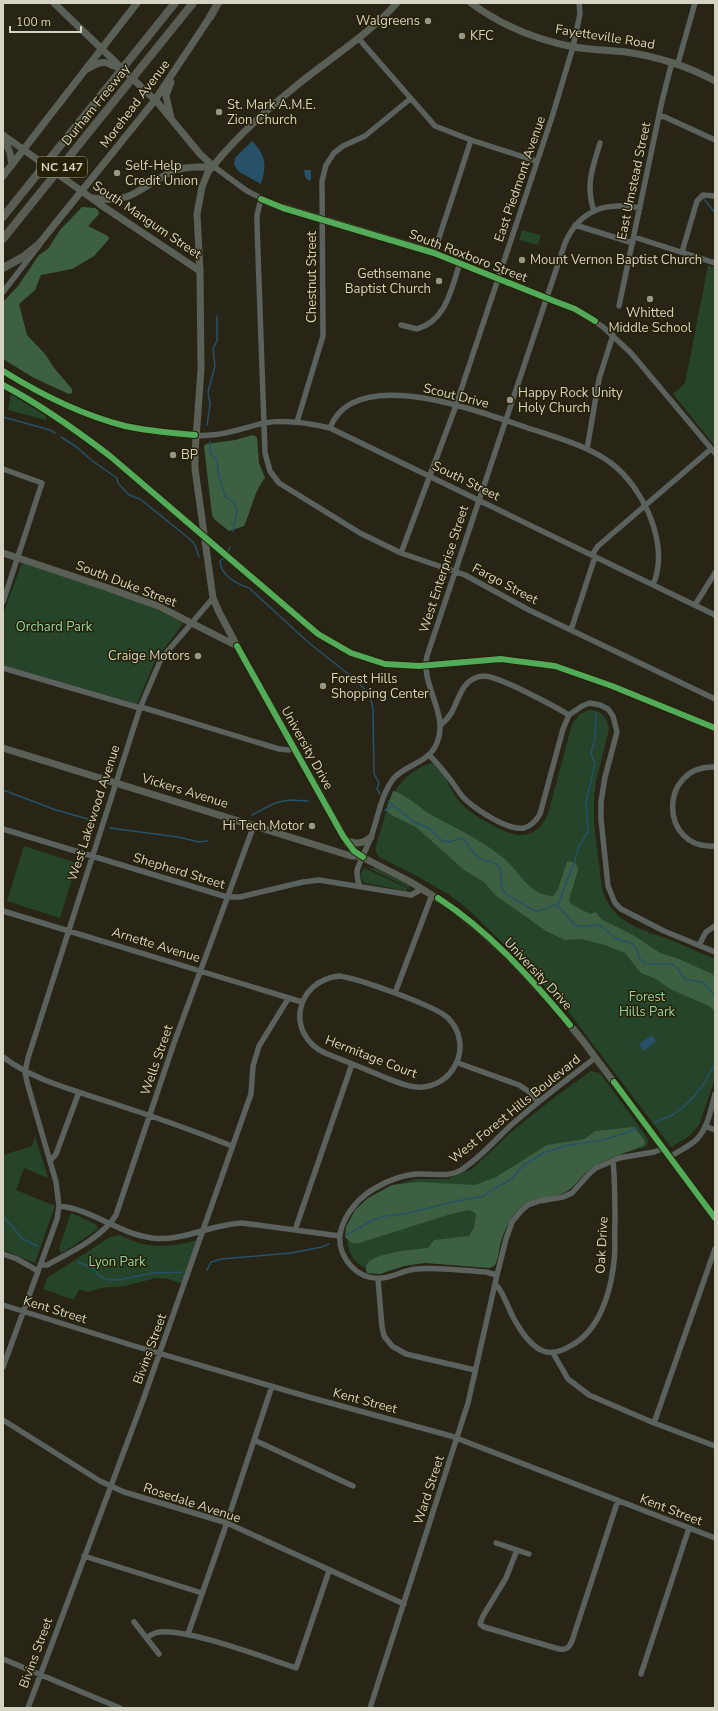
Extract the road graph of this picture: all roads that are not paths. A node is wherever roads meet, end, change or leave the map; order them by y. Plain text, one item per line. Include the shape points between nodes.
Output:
1 (54, 3) edge
2 (137, 3) edge
3 (175, 3) edge
4 (193, 3) edge
5 (218, 3) edge
6 (223, 3) edge
7 (397, 3) edge
8 (471, 3) edge
9 (579, 3) edge
10 (695, 3) edge
11 (210, 17) junction
12 (359, 39) junction
13 (573, 47) junction
14 (102, 48) junction
15 (675, 63) junction
16 (120, 66) junction
17 (87, 69) junction
18 (172, 77) junction
19 (715, 80) edge
20 (410, 99) junction
21 (155, 100) junction
22 (659, 116) junction
23 (171, 118) junction
24 (3, 135) edge
25 (471, 140) junction
26 (715, 140) edge
27 (600, 142) dead end
28 (24, 149) junction
29 (536, 161) junction
30 (12, 165) junction
31 (213, 166) junction
32 (3, 176) edge
33 (82, 190) junction
34 (715, 196) edge
35 (92, 197) junction
36 (261, 199) junction
37 (640, 208) junction
38 (594, 211) junction
39 (3, 217) edge
40 (322, 220) junction
41 (575, 225) junction
42 (3, 239) edge
43 (633, 240) junction
44 (38, 245) junction
45 (434, 252) junction
46 (682, 252) junction
47 (460, 263) junction
48 (715, 263) edge
49 (3, 268) edge
50 (200, 270) junction
51 (498, 278) junction
52 (3, 292) edge
53 (547, 298) junction
54 (620, 306) dead end
55 (401, 325) dead end
56 (613, 335) junction
57 (3, 370) edge
58 (456, 405) junction
59 (505, 421) junction
60 (297, 422) junction
61 (264, 424) junction
62 (330, 428) junction
63 (195, 435) junction
64 (587, 450) junction
65 (713, 451) edge
66 (3, 469) edge
67 (430, 476) junction
68 (478, 500) junction
69 (645, 505) junction
70 (3, 553) edge
71 (401, 553) junction
72 (594, 556) junction
73 (18, 558) junction
74 (455, 571) junction
75 (715, 573) edge
76 (653, 585) junction
77 (213, 598) junction
78 (3, 602) edge
79 (695, 605) junction
80 (715, 615) edge
81 (191, 623) junction
82 (571, 630) junction
83 (237, 646) junction
84 (3, 668) edge
85 (715, 699) edge
86 (140, 707) junction
87 (569, 715) junction
88 (440, 725) junction
89 (3, 748) edge
90 (294, 748) junction
91 (429, 755) junction
92 (715, 767) edge
93 (117, 783) junction
94 (254, 825) junction
95 (3, 829) edge
96 (371, 837) junction
97 (347, 842) junction
98 (715, 846) edge
99 (93, 857) junction
100 (361, 857) junction
101 (360, 886) junction
102 (422, 889) junction
103 (432, 895) junction
104 (227, 897) junction
105 (3, 911) edge
106 (715, 926) edge
107 (69, 931) junction
108 (699, 945) junction
109 (715, 952) edge
110 (201, 970) junction
111 (395, 993) junction
112 (288, 999) junction
113 (302, 1002) junction
114 (3, 1057) edge
115 (595, 1058) junction
116 (458, 1063) junction
117 (352, 1064) junction
118 (25, 1072) junction
119 (79, 1092) junction
120 (714, 1098) edge
121 (538, 1102) junction
122 (150, 1115) junction
123 (705, 1126) junction
124 (715, 1130) edge
125 (232, 1146) junction
126 (664, 1148) junction
127 (670, 1157) junction
128 (50, 1161) junction
129 (613, 1161) junction
130 (59, 1206) junction
131 (715, 1218) edge
132 (111, 1224) junction
133 (204, 1230) junction
134 (295, 1230) junction
135 (340, 1236) junction
136 (715, 1249) edge
137 (3, 1254) edge
138 (39, 1268) junction
139 (497, 1275) junction
140 (378, 1279) junction
141 (495, 1284) junction
142 (3, 1305) edge
143 (23, 1312) junction
144 (553, 1352) junction
145 (160, 1353) junction
146 (3, 1367) edge
147 (475, 1370) junction
148 (272, 1386) junction
149 (3, 1420) edge
150 (654, 1423) junction
151 (457, 1438) junction
152 (254, 1440) junction
153 (715, 1446) edge
154 (110, 1486) junction
155 (353, 1486) dead end
156 (618, 1500) junction
157 (227, 1524) junction
158 (689, 1528) junction
159 (715, 1538) edge
160 (496, 1543) dead end
161 (517, 1550) junction
162 (529, 1554) dead end
163 (84, 1556) junction
164 (329, 1571) junction
165 (202, 1593) junction
166 (404, 1604) junction
167 (134, 1622) dead end
168 (188, 1634) junction
169 (147, 1638) junction
170 (160, 1654) dead end
171 (3, 1659) edge
172 (39, 1674) junction
173 (642, 1674) dead end
174 (28, 1708) edge
175 (120, 1708) edge
176 (370, 1708) edge

1 - 14 main road, South Roxboro Street
2 - 14 main road
3 - 39 highway, Durham Freeway / NC 147
4 - 42 highway, Durham Freeway / NC 147
5 - 11 highway
6 - 11 street, Morehead Avenue
7 - 12 main road
8 - 13 main road, Fayetteville Road via 515,28 545,40
9 - 13 street, East Piedmont Avenue via 580,14
10 - 15 street, East Umstead Street
11 - 18 main road, Morehead Avenue
12 - 20 street
12 - 31 main road via 276,102
13 - 15 main road, Fayetteville Road via 638,54
13 - 29 street, East Piedmont Avenue
14 - 16 main road, South Roxboro Street
14 - 17 main road
15 - 19 main road, Fayetteville Road
15 - 22 street, East Umstead Street
16 - 17 main road via 101,63
16 - 21 main road, South Roxboro Street
17 - 28 main road
18 - 21 main road, Morehead Avenue
18 - 23 main road via 166,96
20 - 25 street via 435,126
20 - 40 street, Chestnut Street via 365,136 343,146 330,157 323,176
21 - 23 main road, South Roxboro Street
21 - 33 main road, Morehead Avenue
22 - 26 street
22 - 37 street, East Umstead Street
23 - 31 main road, South Roxboro Street
24 - 28 main road, South Mangum Street
24 - 30 main road
25 - 29 street
25 - 45 street
27 - 38 street via 589,184 590,201
28 - 30 main road
28 - 33 main road, South Mangum Street
29 - 51 street, East Piedmont Avenue
30 - 32 main road
31 - 35 main road via 176,170 127,197 110,200
31 - 36 street, South Roxboro Street
31 - 50 main road via 205,179 198,207
33 - 35 main road, South Mangum Street
33 - 44 main road, Morehead Avenue
34 - 46 street via 703,195 699,198
35 - 50 main road, South Mangum Street
36 - 40 street, South Roxboro Street
36 - 61 street, Fargo Street via 257,225
37 - 38 street via 613,205
37 - 43 street, East Umstead Street
38 - 41 street
40 - 45 street, South Roxboro Street
40 - 60 street, Chestnut Street via 323,336
41 - 43 street
41 - 53 street, West Enterprise Street via 565,243
43 - 46 street
43 - 54 street, East Umstead Street
44 - 49 highway
44 - 52 street, Morehead Avenue
45 - 47 street, South Roxboro Street
46 - 48 street
47 - 51 street, South Roxboro Street
47 - 55 street via 446,303 435,319 417,329
50 - 63 main road via 201,370
51 - 53 street, South Roxboro Street
51 - 58 street, East Piedmont Avenue
53 - 56 street, South Roxboro Street via 585,315
53 - 59 street, West Enterprise Street
56 - 64 street via 600,379
56 - 65 street, South Roxboro Street via 651,375
57 - 63 street, South Street via 35,389 98,417 139,428
58 - 59 street, Scout Drive
58 - 62 street, Scout Drive via 423,398 377,396 352,404 340,412
58 - 67 street, East Piedmont Avenue
59 - 64 street, Scout Drive
59 - 68 street, West Enterprise Street
60 - 61 street, South Street
60 - 62 street, South Street
61 - 63 street, South Street via 219,434
61 - 71 street, Fargo Street via 267,465 279,484
62 - 67 street, South Street
63 - 77 main road via 195,469
64 - 69 street, Scout Drive via 607,460 623,474
65 - 69 street
66 - 73 street via 42,483
67 - 68 street, South Street
67 - 71 street, East Piedmont Avenue
68 - 72 street, South Street
68 - 74 street, West Enterprise Street
69 - 72 street via 598,546
69 - 76 street, Scout Drive via 657,539 658,561
70 - 73 main road, South Duke Street
71 - 74 street, Fargo Street
72 - 76 street, South Street
72 - 82 street
73 - 78 street
73 - 81 main road, South Duke Street via 145,601
74 - 82 street, Fargo Street
74 - 88 street, West Enterprise Street via 426,662 426,672
75 - 79 street
76 - 79 street, South Street
77 - 81 street, West Lakewood Avenue
77 - 83 main road, University Drive
79 - 80 street, South Street
81 - 83 main road, South Duke Street
81 - 86 street, West Lakewood Avenue via 161,659
82 - 85 street, Fargo Street
83 - 90 main road, University Drive
84 - 86 street
86 - 90 street via 279,749
86 - 93 street, West Lakewood Avenue
87 - 88 street via 504,682 485,676 475,678 464,686 451,715
87 - 91 street via 540,814 534,822 523,828 506,825 472,806
87 - 108 street via 586,704 595,703 608,709 615,721 617,732 605,776 600,811 608,886 616,903 638,919
88 - 91 street via 438,740
89 - 93 main road, Vickers Avenue
90 - 97 main road, University Drive
91 - 96 street via 404,769 392,781 385,793
92 - 98 street via 700,769 684,778 675,792 672,810 678,827 685,836 701,845
93 - 94 main road, Vickers Avenue
93 - 99 street, West Lakewood Avenue
94 - 100 main road, Vickers Avenue
94 - 104 street, Wells Street
95 - 99 street, Shepherd Street
96 - 97 main road via 360,844
96 - 100 street
97 - 100 main road, University Drive
99 - 104 street, Shepherd Street
99 - 107 street, West Lakewood Avenue
100 - 101 street via 357,872
100 - 102 main road, University Drive
101 - 102 street, Shepherd Street via 411,895
101 - 104 street, Shepherd Street via 319,880 240,897
102 - 103 main road, University Drive
103 - 111 street
103 - 115 main road, University Drive via 471,922 508,956 556,1008
104 - 110 street, Wells Street
105 - 107 street, Arnette Avenue
106 - 108 street via 706,932
107 - 110 street, Arnette Avenue
107 - 118 street, West Lakewood Avenue
108 - 109 street
110 - 112 street, Arnette Avenue
110 - 122 street, Wells Street
111 - 113 street via 339,976 315,985
111 - 116 street via 439,1011 450,1019 459,1037
112 - 113 street, Arnette Avenue
112 - 125 street, Bivins Street via 259,1046 253,1066 251,1094
113 - 117 street, Hermitage Court via 301,1025 310,1042 319,1050
114 - 118 street
115 - 121 street, West Forest Hills Boulevard
115 - 126 main road, University Drive
116 - 117 street, Hermitage Court via 441,1081 428,1087 408,1086
116 - 121 street via 519,1085 531,1092
117 - 134 street
118 - 119 street
118 - 128 street, West Lakewood Avenue
119 - 122 street
119 - 128 street via 56,1154
120 - 123 street
121 - 135 street, West Forest Hills Boulevard via 460,1170 448,1174 405,1176 371,1191 352,1209
122 - 125 street
122 - 132 street, Wells Street
123 - 124 street
123 - 127 street via 696,1140
125 - 133 street, Bivins Street
126 - 127 main road, University Drive
126 - 129 street
127 - 131 main road, University Drive
128 - 130 street, West Lakewood Avenue
129 - 139 street via 592,1171 569,1195 535,1202 521,1211 509,1229
129 - 144 street, Oak Drive via 615,1255 604,1303 592,1328 583,1338 567,1348
130 - 132 street via 77,1210
130 - 138 street, West Lakewood Avenue
132 - 133 street via 130,1233 152,1238 177,1237
132 - 138 street, Wells Street via 60,1258
133 - 134 street via 231,1223
133 - 145 street, Bivins Street
134 - 135 street
135 - 140 street via 341,1249 348,1263 362,1274
136 - 150 street
137 - 138 street
138 - 143 street, West Lakewood Avenue
139 - 140 street via 486,1272 417,1269
139 - 141 street, Ward Street
140 - 147 street via 382,1327 384,1336 392,1346 406,1354
141 - 144 street via 502,1289 512,1315 526,1337 540,1350
141 - 147 street, Ward Street
142 - 143 street, Kent Street
143 - 145 street, Kent Street
143 - 146 street, West Lakewood Avenue
144 - 150 street via 565,1375 580,1389
145 - 148 street, Kent Street
145 - 154 street, Bivins Street
147 - 151 street, Ward Street
148 - 151 street, Kent Street
148 - 152 street
149 - 154 street, Rosedale Avenue
150 - 153 street
151 - 156 street, Kent Street
151 - 166 street, Ward Street
152 - 155 street
152 - 157 street
154 - 157 street, Rosedale Avenue
154 - 163 street, Bivins Street
156 - 158 street, Kent Street
156 - 161 street via 569,1648 558,1649 480,1624 482,1616 510,1570
157 - 164 street, Rosedale Avenue
157 - 165 street
158 - 159 street, Kent Street
158 - 173 street
160 - 161 street
161 - 162 street
163 - 165 street
163 - 172 street, Bivins Street
164 - 166 street, Rosedale Avenue
164 - 168 street via 296,1668
165 - 168 street
166 - 176 street, Ward Street
167 - 169 street
168 - 169 street via 161,1632
169 - 170 street
171 - 172 street
172 - 174 street, Bivins Street
172 - 175 street

